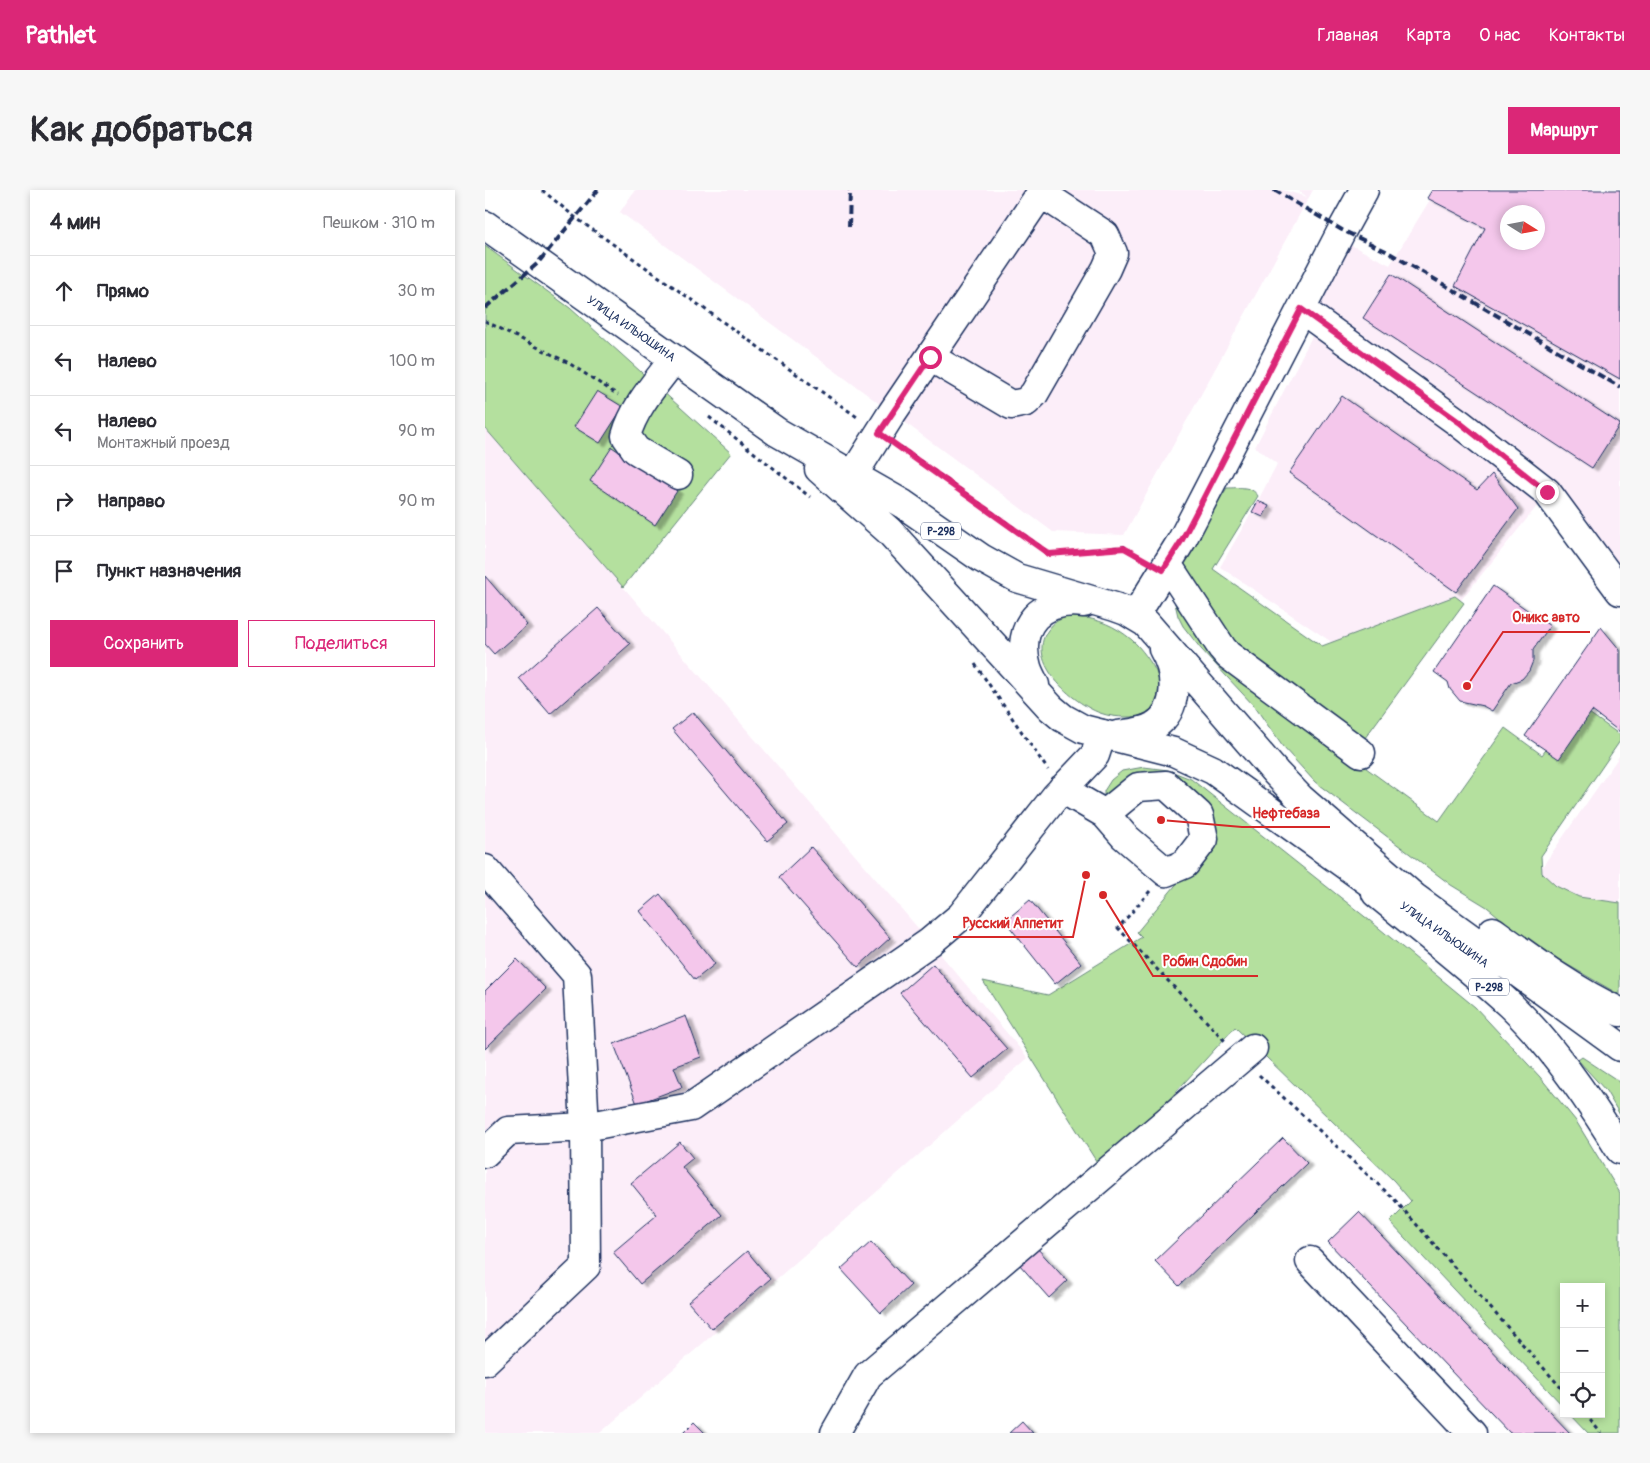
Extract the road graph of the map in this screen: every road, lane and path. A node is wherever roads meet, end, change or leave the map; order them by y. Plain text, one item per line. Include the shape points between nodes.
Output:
1 (542, 190) edge
2 (1364, 190) edge
3 (1038, 192) edge
4 (485, 226) edge
5 (1301, 309) junction
6 (485, 321) edge
7 (930, 357) junction
8 (673, 359) junction
9 (638, 408) junction
10 (705, 414) dead end
11 (777, 432) junction
12 (879, 433) junction
13 (678, 475) dead end
14 (853, 475) junction
15 (816, 502) dead end
16 (1165, 567) junction
17 (1620, 591) edge
18 (1134, 617) junction
19 (973, 663) dead end
20 (1041, 697) junction
21 (1106, 735) junction
22 (1361, 753) dead end
23 (1061, 789) junction
24 (1105, 814) junction
25 (1334, 843) junction
26 (485, 868) edge
27 (1166, 872) junction
28 (1620, 1012) edge
29 (1620, 1047) edge
30 (1247, 1054) junction
31 (1620, 1067) edge
32 (585, 1127) junction
33 (1620, 1150) edge
34 (485, 1153) edge
35 (1310, 1261) dead end
36 (485, 1361) edge
37 (1560, 1386) edge
38 (1588, 1418) edge
39 (835, 1433) edge
40 (1472, 1433) edge
41 (1601, 1433) edge

1 - 12 path via 576,218
2 - 5 main road
3 - 7 main road
3 - 7 main road via 1105,235 1113,253 1034,394 1026,402 1011,405
4 - 8 main road, УЛИЦА ИЛЬЮШИНА / Р-298
5 - 16 main road
5 - 17 main road via 1459,422 1547,492
6 - 9 path via 567,362
7 - 12 main road
8 - 9 main road
8 - 11 main road, УЛИЦА ИЛЬЮШИНА / Р-298
9 - 13 main road via 625,436 636,450
10 - 15 path
11 - 14 main road, Р-298
11 - 20 main road, Р-298 via 889,531
12 - 14 main road
12 - 16 path via 1049,554 1124,548
14 - 18 main road, Р-298 via 1009,574
16 - 18 main road
16 - 22 main road via 1228,655
18 - 20 main road, Р-298 via 1065,602 1046,608 1032,619 1023,642 1024,656 1027,670
18 - 21 main road, Р-298 via 1167,655 1173,692 1170,707 1161,721 1153,726 1139,732
18 - 25 main road, УЛИЦА ИЛЬЮШИНА / Р-298 via 1308,804
19 - 23 path
20 - 21 main road, Р-298 via 1063,718 1083,729
21 - 23 main road via 1095,755
21 - 25 main road, УЛИЦА ИЛЬЮШИНА / Р-298 via 1196,761 1233,783 1289,824
23 - 24 main road
23 - 32 main road via 961,916 931,942 691,1107
24 - 27 main road via 1124,836
24 - 27 main road via 1138,787 1166,785 1199,815 1204,839 1185,864
25 - 28 main road via 1451,901 1560,980
25 - 29 main road, УЛИЦА ИЛЬЮШИНА / Р-298
25 - 31 main road, УЛИЦА ИЛЬЮШИНА / Р-298
25 - 33 main road, Р-298 via 1511,1006 1539,1036 1580,1089
26 - 32 main road via 577,975
27 - 30 path via 1118,928
30 - 37 path via 1394,1199
30 - 39 main road via 868,1375
32 - 34 main road via 508,1132
32 - 36 main road via 586,1266
35 - 40 main road
38 - 41 path

